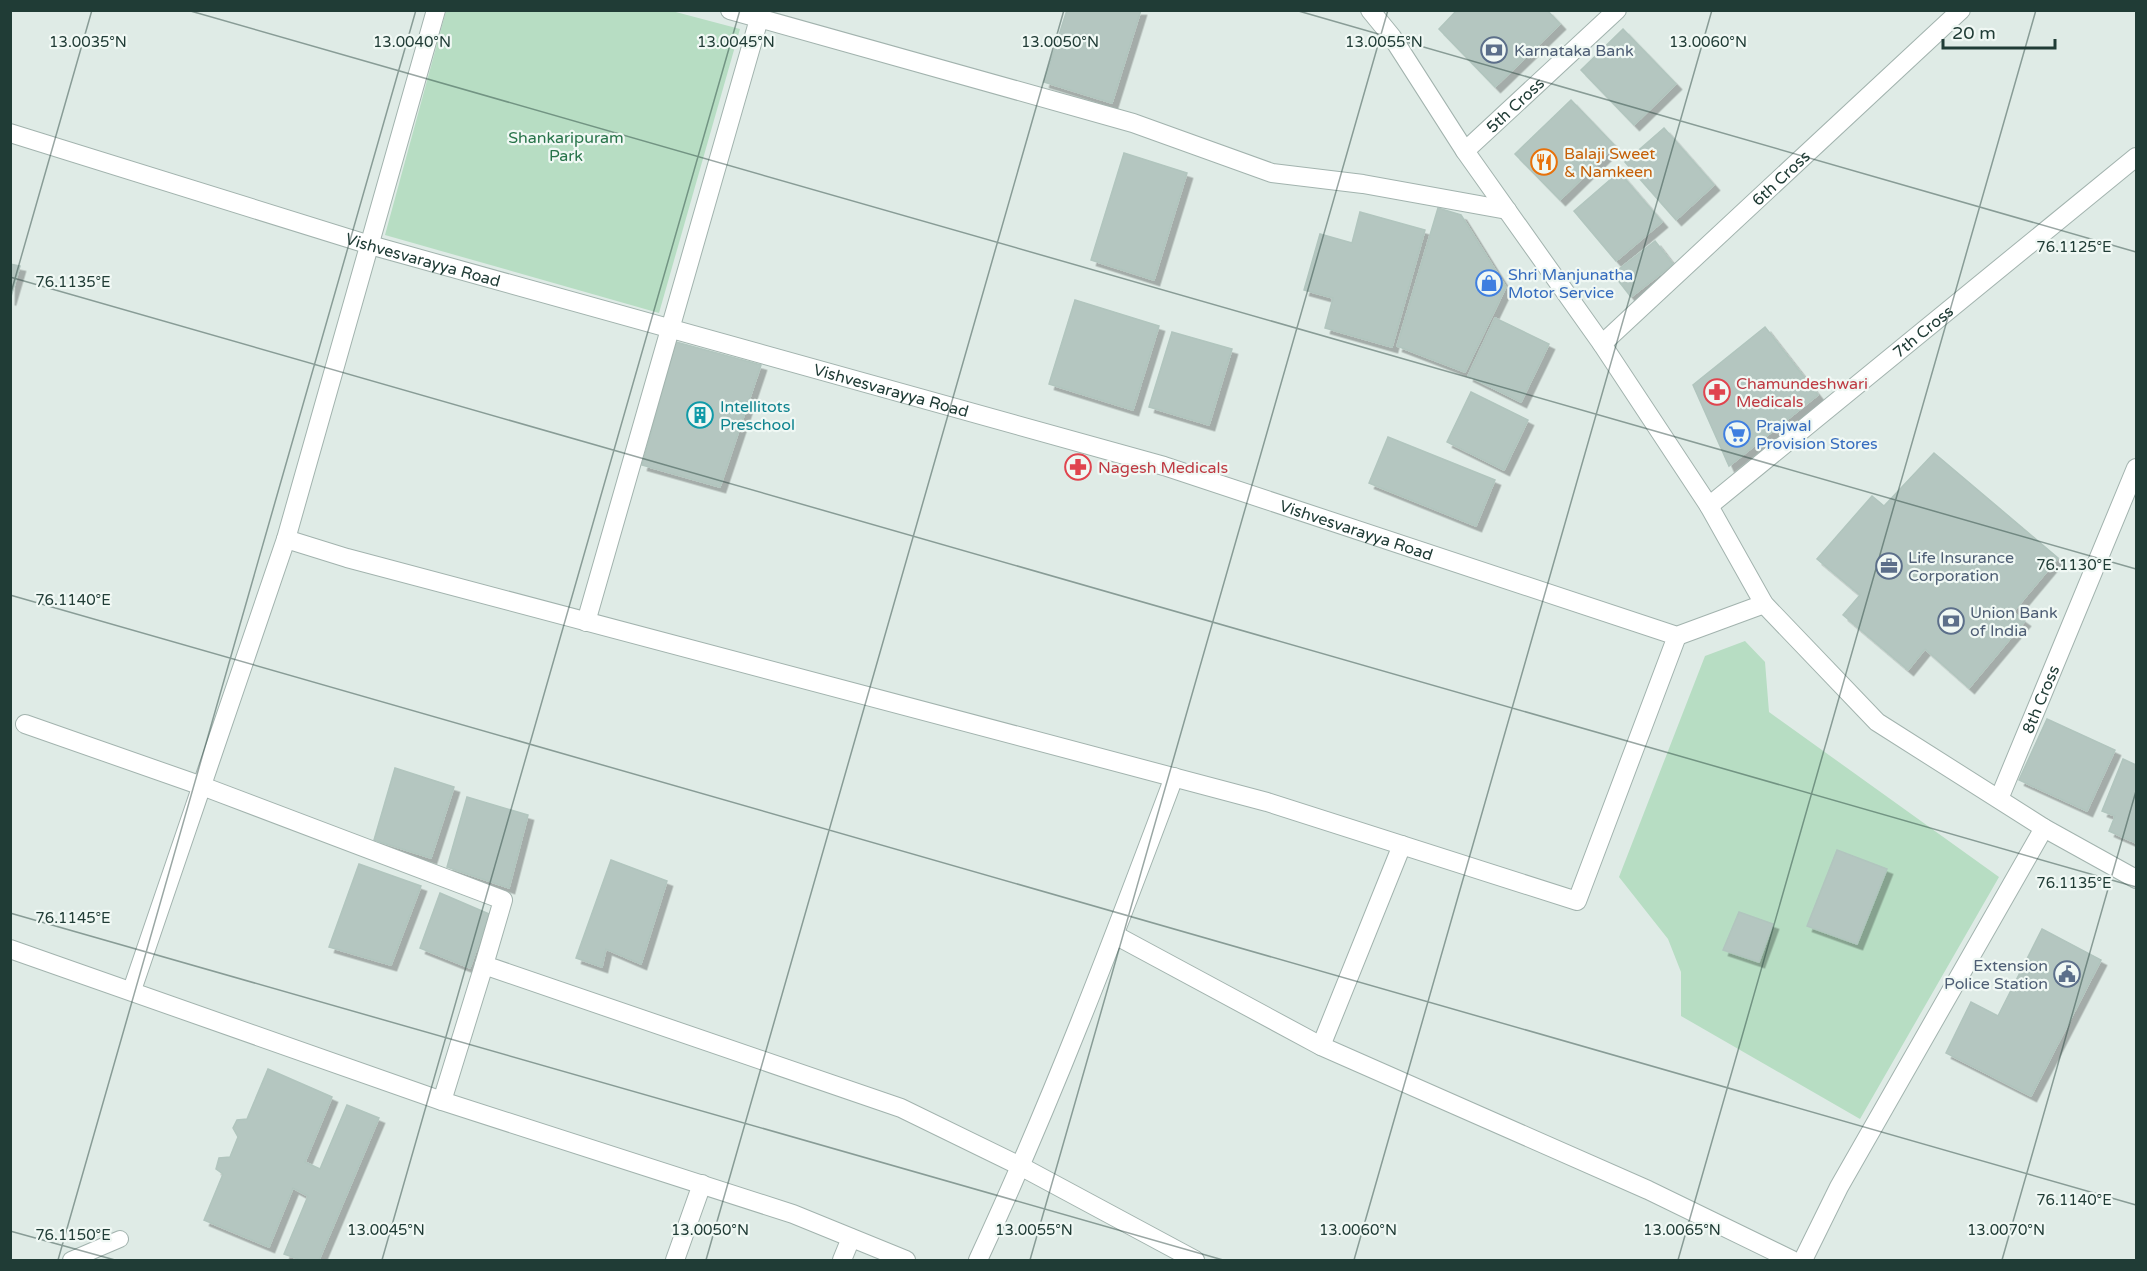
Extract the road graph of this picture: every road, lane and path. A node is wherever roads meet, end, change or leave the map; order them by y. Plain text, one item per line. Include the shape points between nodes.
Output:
1 (436, 10) edge
2 (730, 10) edge
3 (1370, 10) edge
4 (1617, 10) edge
5 (1961, 10) edge
6 (759, 19) junction
7 (10, 133) edge
8 (1465, 151) junction
9 (2136, 157) edge
10 (1507, 210) junction
11 (370, 245) junction
12 (670, 329) junction
13 (1602, 344) junction
14 (2136, 468) edge
15 (1709, 506) junction
16 (286, 539) junction
17 (1764, 604) junction
18 (586, 622) junction
19 (1677, 636) junction
20 (25, 724) dead end
21 (1174, 777) junction
22 (202, 786) junction
23 (1999, 799) junction
24 (2044, 828) junction
25 (1402, 845) junction
26 (2136, 879) edge
27 (1115, 935) junction
28 (10, 949) edge
29 (484, 965) junction
30 (132, 990) junction
31 (1321, 1046) junction
32 (442, 1101) junction
33 (1022, 1167) junction
34 (702, 1184) junction
35 (851, 1238) junction
36 (120, 1239) dead end
37 (70, 1260) edge
38 (675, 1260) edge
39 (842, 1260) edge
40 (906, 1260) edge
41 (978, 1260) edge
42 (1195, 1260) edge
43 (1792, 1260) edge
44 (1803, 1260) edge

1 - 11 street
2 - 6 street
3 - 8 street
4 - 8 street, 5th Cross
5 - 13 street, 6th Cross
6 - 10 street via 1132,123 1272,173 1363,184
6 - 12 street
7 - 11 street, Vishvesvarayya Road
8 - 10 street
9 - 15 street, 7th Cross
10 - 13 street
11 - 12 street, Vishvesvarayya Road
11 - 16 street
12 - 18 street
12 - 19 street, Vishvesvarayya Road via 1164,466
13 - 15 street
14 - 23 street, 8th Cross
15 - 17 street
16 - 18 street
16 - 22 street
17 - 19 street
17 - 23 street via 1877,722
18 - 21 street
19 - 25 street via 1577,902
20 - 22 street
21 - 25 street
21 - 27 street
22 - 29 street via 503,900
22 - 30 street
23 - 24 street
24 - 26 street
24 - 44 street via 1839,1187
25 - 31 street
27 - 31 street
27 - 33 street
28 - 30 street
29 - 32 street
29 - 33 street via 901,1108
30 - 32 street
31 - 43 street via 1637,1186
32 - 34 street
33 - 41 street
33 - 42 street
34 - 35 street
34 - 38 street
35 - 39 street
35 - 40 street
36 - 37 lane

